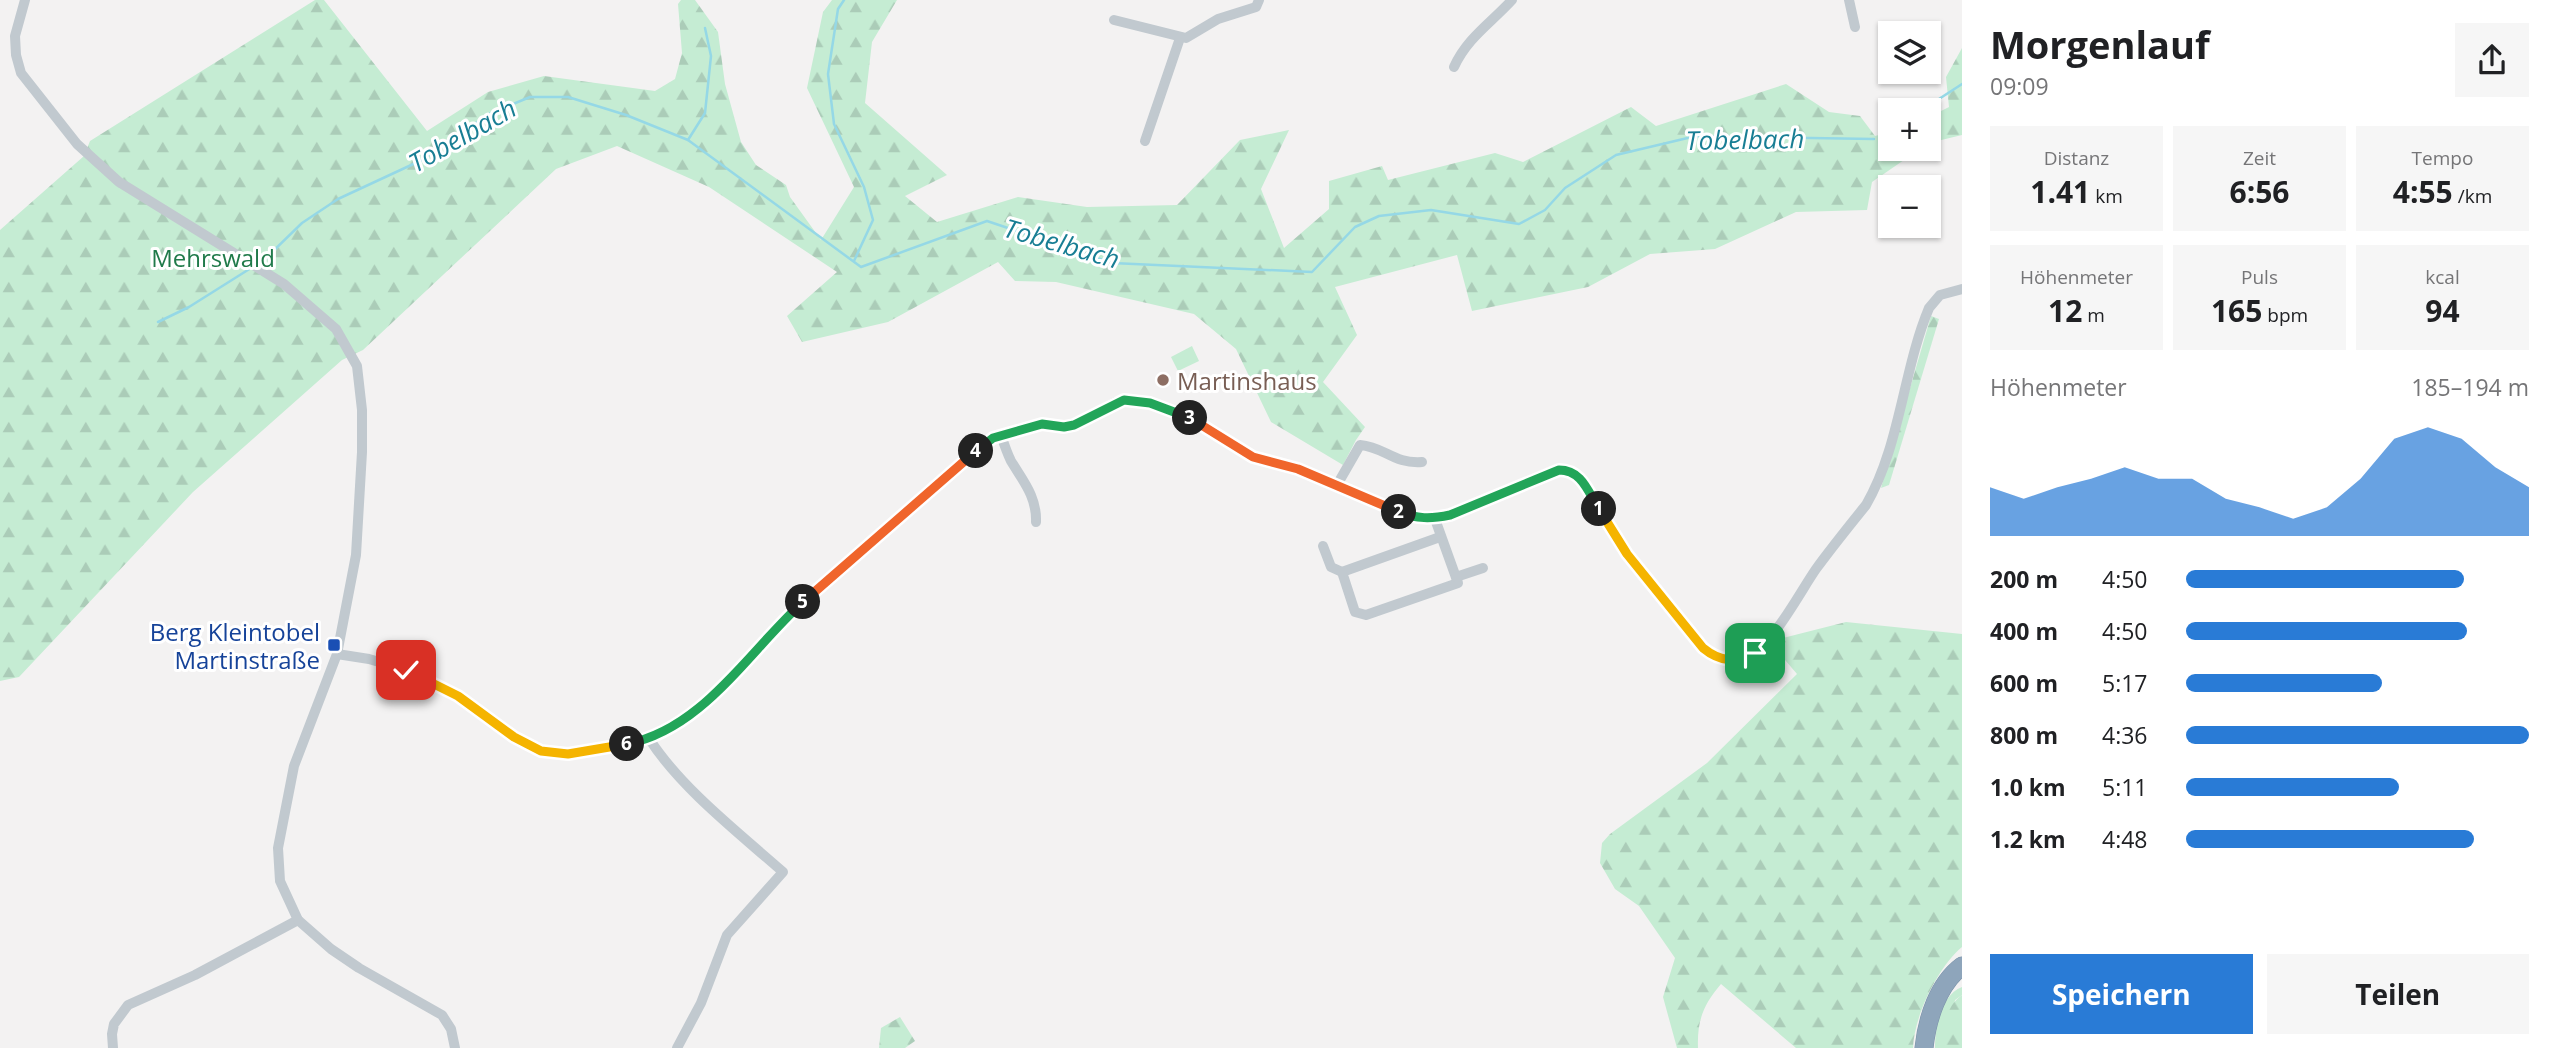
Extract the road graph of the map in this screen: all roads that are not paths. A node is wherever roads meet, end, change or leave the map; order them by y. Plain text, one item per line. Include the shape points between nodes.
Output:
1 (25, 0) edge
2 (1259, 0) edge
3 (1512, 0) edge
4 (1849, 0) edge
5 (1114, 20) dead end
6 (1855, 27) dead end
7 (1180, 38) junction
8 (1454, 67) dead end
9 (1145, 141) dead end
10 (1962, 289) edge
11 (1001, 435) junction
12 (1422, 462) dead end
13 (1337, 485) junction
14 (1435, 519) junction
15 (1036, 522) dead end
16 (1440, 537) junction
17 (1323, 546) dead end
18 (1483, 568) dead end
19 (1342, 572) junction
20 (1456, 577) junction
21 (337, 654) junction
22 (650, 740) junction
23 (298, 920) junction
24 (1962, 966) edge
25 (1962, 974) edge
26 (1956, 985) edge
27 (113, 1048) edge
28 (455, 1048) edge
29 (677, 1048) edge
30 (1926, 1048) edge

1 - 21 street via 15,36 18,65 26,82 77,145 119,182 284,284 336,329 357,366 362,431 360,521
2 - 7 street via 1256,8 1218,19
3 - 8 street via 1470,40
4 - 6 street
5 - 7 street
7 - 9 street
10 - 14 street via 1940,296 1929,308 1872,495 1766,643 1746,658 1731,661 1703,648 1627,554 1581,478 1572,472 1550,471
11 - 13 street via 1042,424 1074,425 1116,402 1131,400 1175,411 1253,457
11 - 15 street via 1028,485
11 - 22 street via 985,443 792,612 700,708
12 - 13 street via 1406,463 1360,444
13 - 14 street via 1404,514
14 - 16 street
16 - 19 street
16 - 20 street
17 - 19 street via 1331,567
18 - 20 street
19 - 20 street via 1355,612 1366,615 1458,583
21 - 22 street via 406,670 458,696 541,751 568,754
21 - 23 street via 294,766 281,828 280,881
22 - 29 street via 662,758 783,873 727,934 701,1003
23 - 27 street via 128,1005 114,1024
23 - 28 street via 359,968 442,1015
24 - 30 highway via 1938,995 1928,1021
25 - 26 highway
26 - 30 highway via 1942,998

